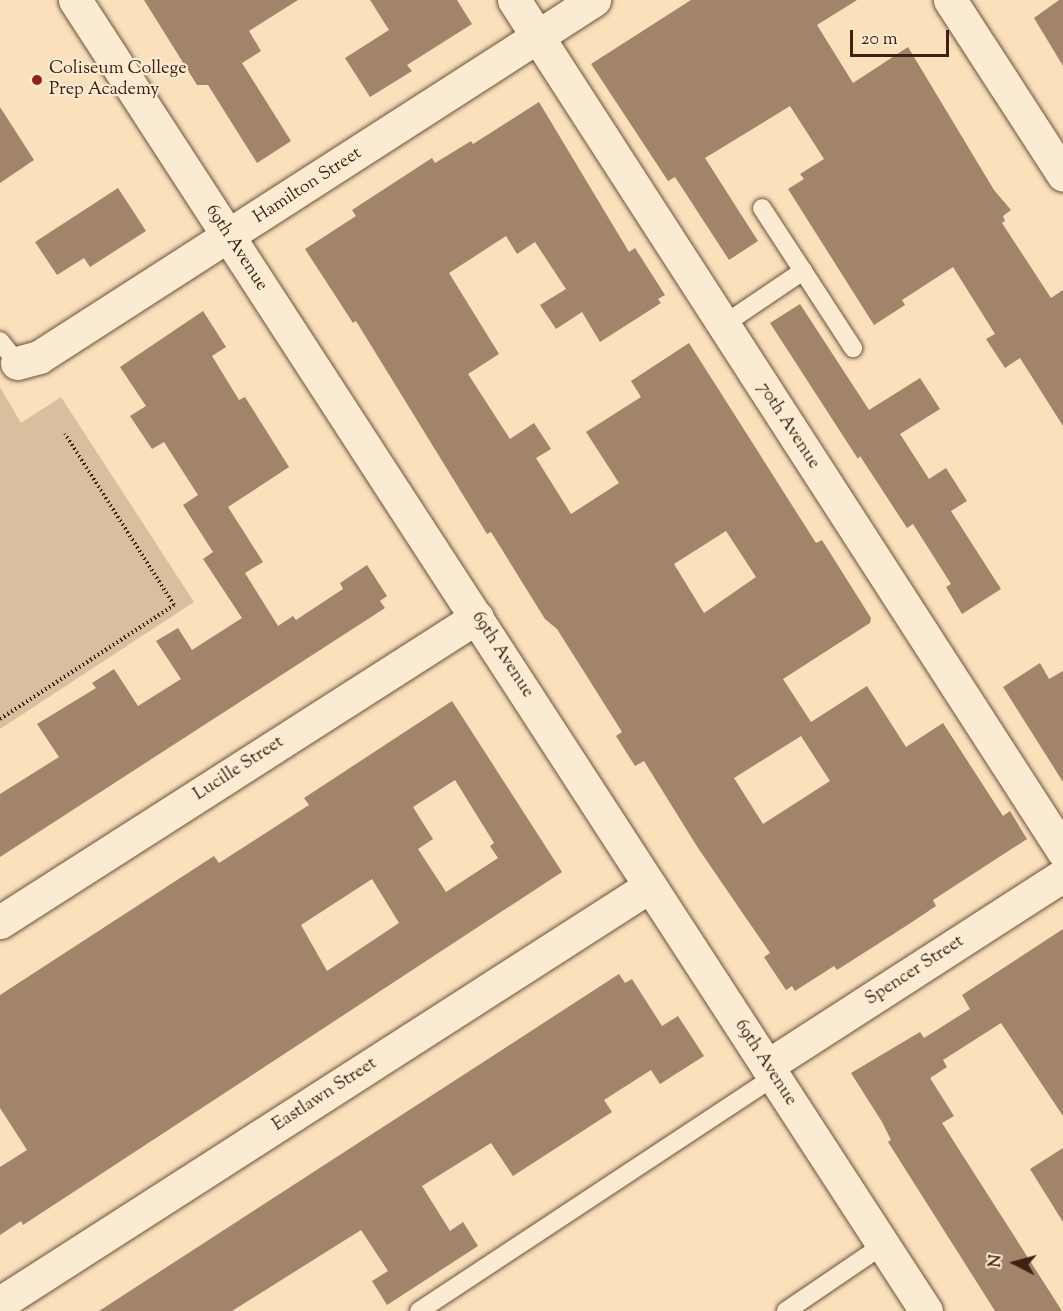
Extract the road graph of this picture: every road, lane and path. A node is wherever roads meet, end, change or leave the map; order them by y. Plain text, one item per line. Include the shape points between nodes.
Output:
1 (75, 0) edge
2 (514, 0) edge
3 (594, 0) edge
4 (950, 0) edge
5 (538, 37) junction
6 (1063, 175) edge
7 (762, 208) dead end
8 (229, 237) junction
9 (803, 271) junction
10 (723, 325) junction
11 (853, 348) dead end
12 (8, 352) edge
13 (65, 434) dead end
14 (477, 616) junction
15 (0, 719) edge
16 (1063, 851) edge
17 (1063, 875) edge
18 (650, 886) junction
19 (0, 922) edge
20 (770, 1072) junction
21 (883, 1245) junction
22 (0, 1303) edge
23 (419, 1311) edge
24 (786, 1311) edge
25 (926, 1311) edge

1 - 8 street, 69th Avenue
2 - 5 street, 70th Avenue
3 - 5 street, Hamilton Street
4 - 6 street
5 - 8 street, Hamilton Street
5 - 10 street, 70th Avenue
7 - 9 lane
8 - 12 street, Hamilton Street via 39,357
8 - 14 street, 69th Avenue
9 - 10 lane
9 - 11 lane
10 - 16 street, 70th Avenue
13 - 15 path via 174,605
14 - 18 street, 69th Avenue
14 - 19 street, Lucille Street
17 - 20 street, Spencer Street
18 - 20 street, 69th Avenue
18 - 22 street, Eastlawn Street
20 - 21 street, 69th Avenue
20 - 23 lane
21 - 24 lane
21 - 25 street, 69th Avenue

